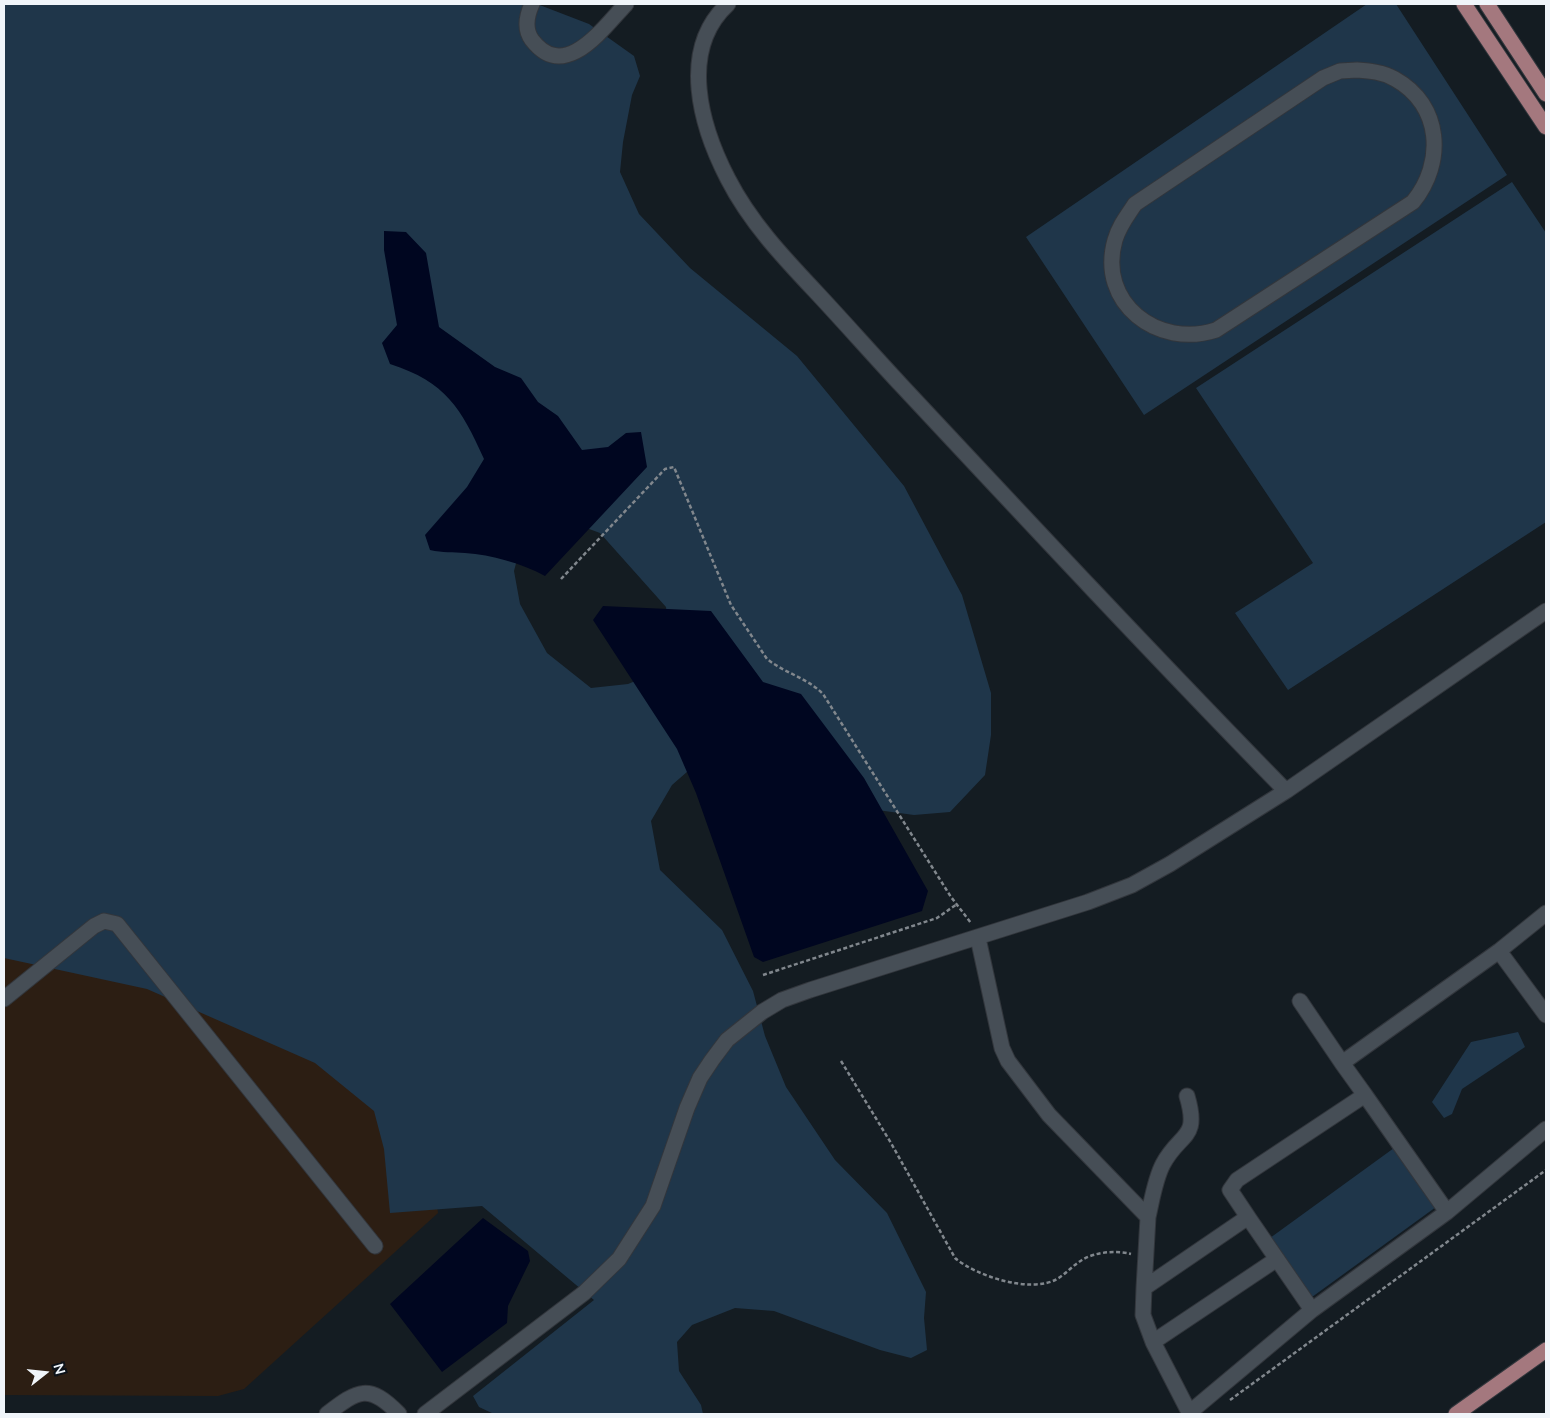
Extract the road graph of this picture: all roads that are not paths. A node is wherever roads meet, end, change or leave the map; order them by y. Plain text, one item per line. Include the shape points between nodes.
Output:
1 (532, 4) edge
2 (626, 4) edge
3 (728, 4) edge
4 (1464, 4) edge
5 (1487, 4) edge
6 (1546, 94) edge
7 (1421, 103) joint
8 (1546, 128) edge
9 (1546, 611) edge
10 (1286, 791) junction
11 (1546, 913) edge
12 (978, 938) junction
13 (1499, 951) junction
14 (4, 999) edge
15 (1300, 1001) dead end
16 (1546, 1015) edge
17 (1342, 1064) junction
18 (1187, 1096) dead end
19 (1365, 1096) junction
20 (1546, 1128) edge
21 (1447, 1212) junction
22 (1148, 1217) junction
23 (1248, 1217) junction
24 (375, 1246) dead end
25 (1277, 1259) junction
26 (1144, 1288) junction
27 (1312, 1310) junction
28 (1153, 1342) junction
29 (1546, 1350) edge
30 (327, 1414) edge
31 (399, 1414) edge
32 (425, 1414) edge
33 (1190, 1414) edge
34 (1456, 1414) edge

1 - 2 street via 527,14 529,36 539,48 553,56 565,56 579,51
3 - 10 street via 704,40 698,59 698,87 715,152 747,212 791,266 918,403
4 - 8 main road
5 - 6 main road
7 - 7 street via 1402,84 1378,72 1340,71 1323,78 1135,204 1121,223 1113,251 1114,279 1122,298 1139,318 1158,330 1181,335 1200,335 1216,330 1248,310 1413,202 1424,188 1435,153 1434,132
9 - 10 street
10 - 12 street via 1132,885
11 - 13 street
12 - 22 street via 1002,1048 1008,1060 1049,1115
12 - 32 street via 782,1000 726,1040 700,1078 653,1206 619,1259 584,1293
13 - 16 street
13 - 17 street
14 - 24 street via 94,926 104,921 118,924
15 - 17 street
17 - 19 street
18 - 22 street via 1192,1127 1163,1164
19 - 21 street
19 - 23 street via 1237,1180 1230,1190
20 - 21 street
21 - 27 street
22 - 26 street
23 - 25 street
23 - 26 street
25 - 27 street
25 - 28 street
26 - 28 street via 1143,1316
27 - 33 street
28 - 33 street
29 - 34 main road
30 - 31 street via 355,1394 369,1393 384,1399

